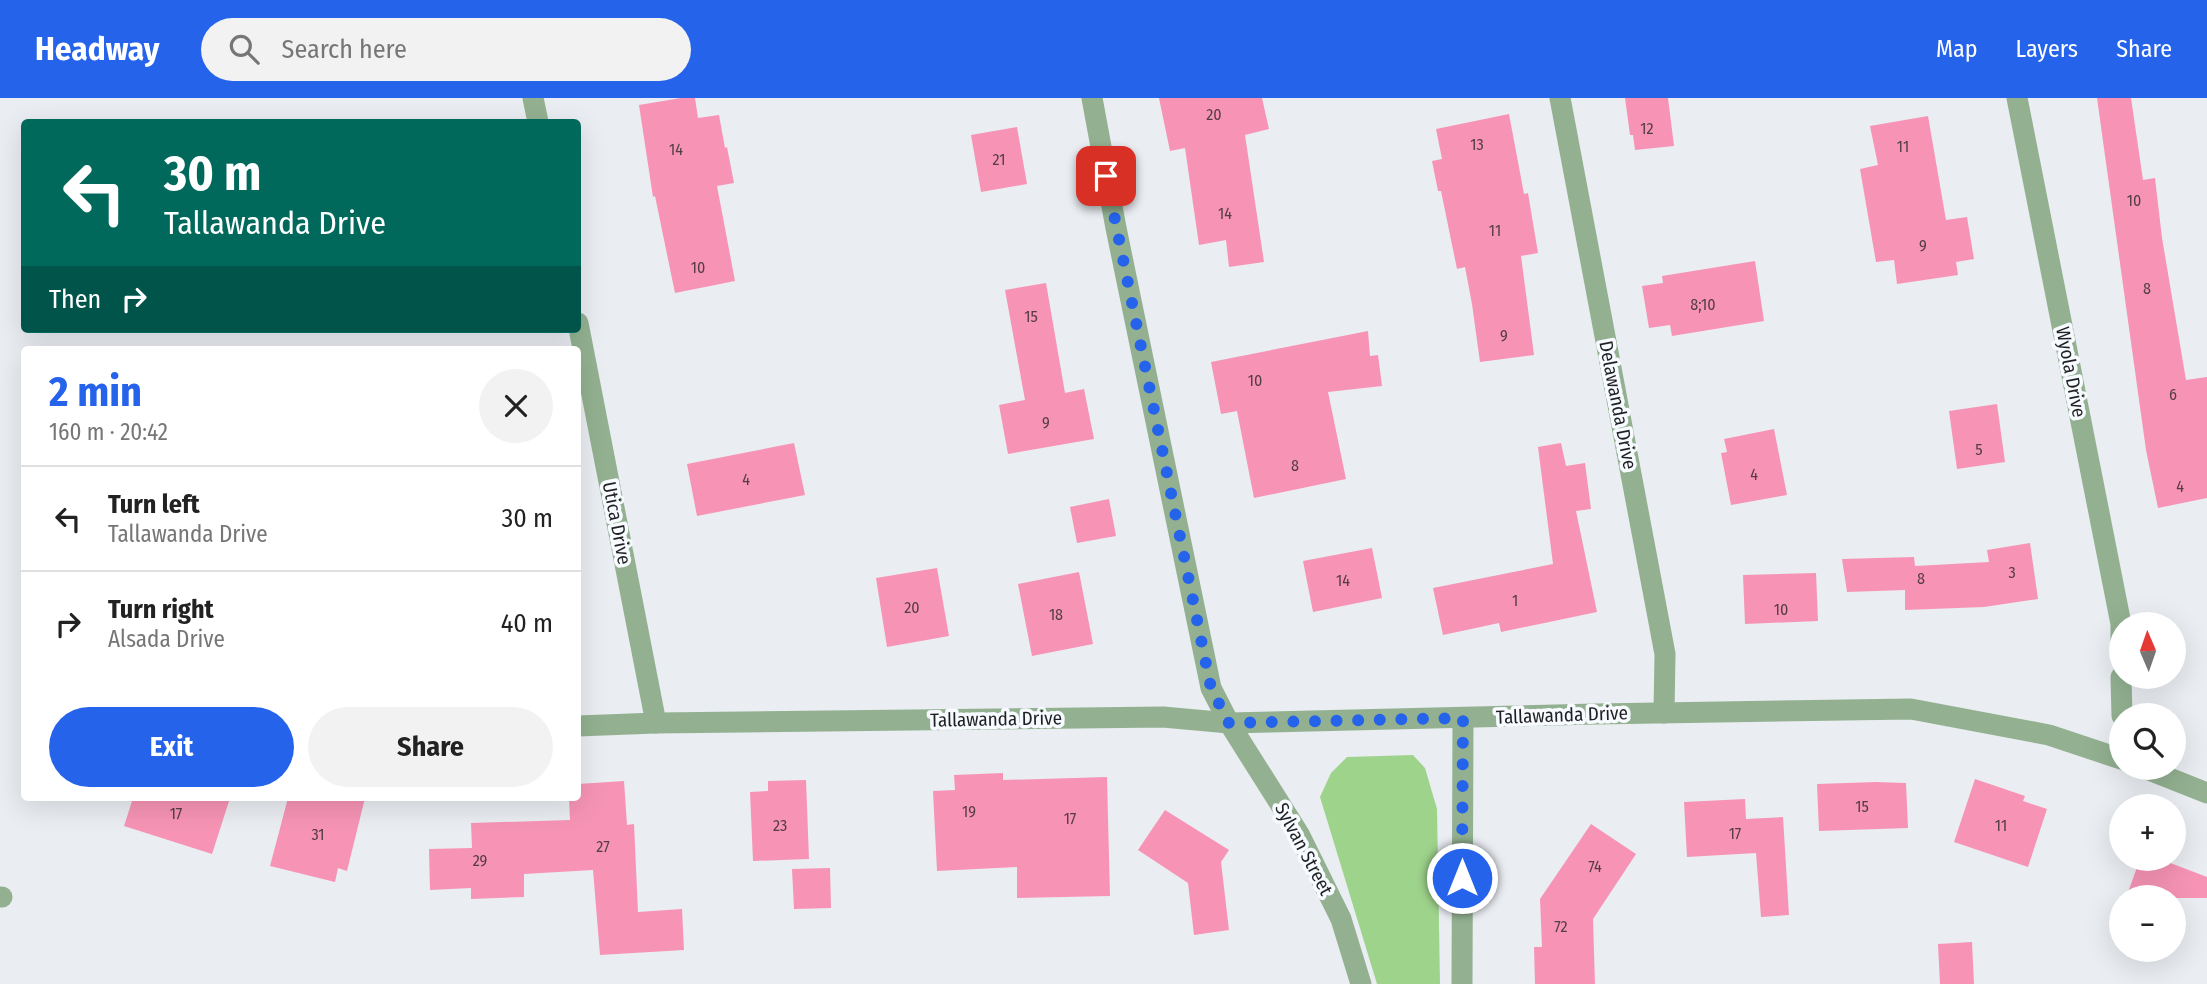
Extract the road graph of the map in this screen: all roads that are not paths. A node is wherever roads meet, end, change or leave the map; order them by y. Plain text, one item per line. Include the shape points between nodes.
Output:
1 (533, 98) edge
2 (1092, 98) edge
3 (1560, 98) edge
4 (2017, 98) edge
5 (537, 119) edge
6 (580, 333) edge
7 (2119, 612) edge
8 (1664, 713) junction
9 (1463, 718) junction
10 (656, 723) junction
11 (1229, 723) junction
12 (581, 726) edge
13 (2109, 755) edge
14 (2174, 780) edge
15 (2207, 793) edge
16 (1361, 984) edge
17 (1462, 984) edge

1 - 5 street
2 - 11 street, Sylvan Street via 1207,673
3 - 8 street, Delawanda Drive via 1665,654
4 - 7 street, Wyola Drive
6 - 10 street, Utica Drive
8 - 9 street, Tallawanda Drive
8 - 13 street, Tallawanda Drive via 1911,709 2049,735
9 - 11 street, Tallawanda Drive
9 - 17 street
10 - 11 street, Tallawanda Drive via 1163,717
10 - 12 street, Tallawanda Drive
11 - 16 street, Sylvan Street via 1299,834 1341,919
14 - 15 street

